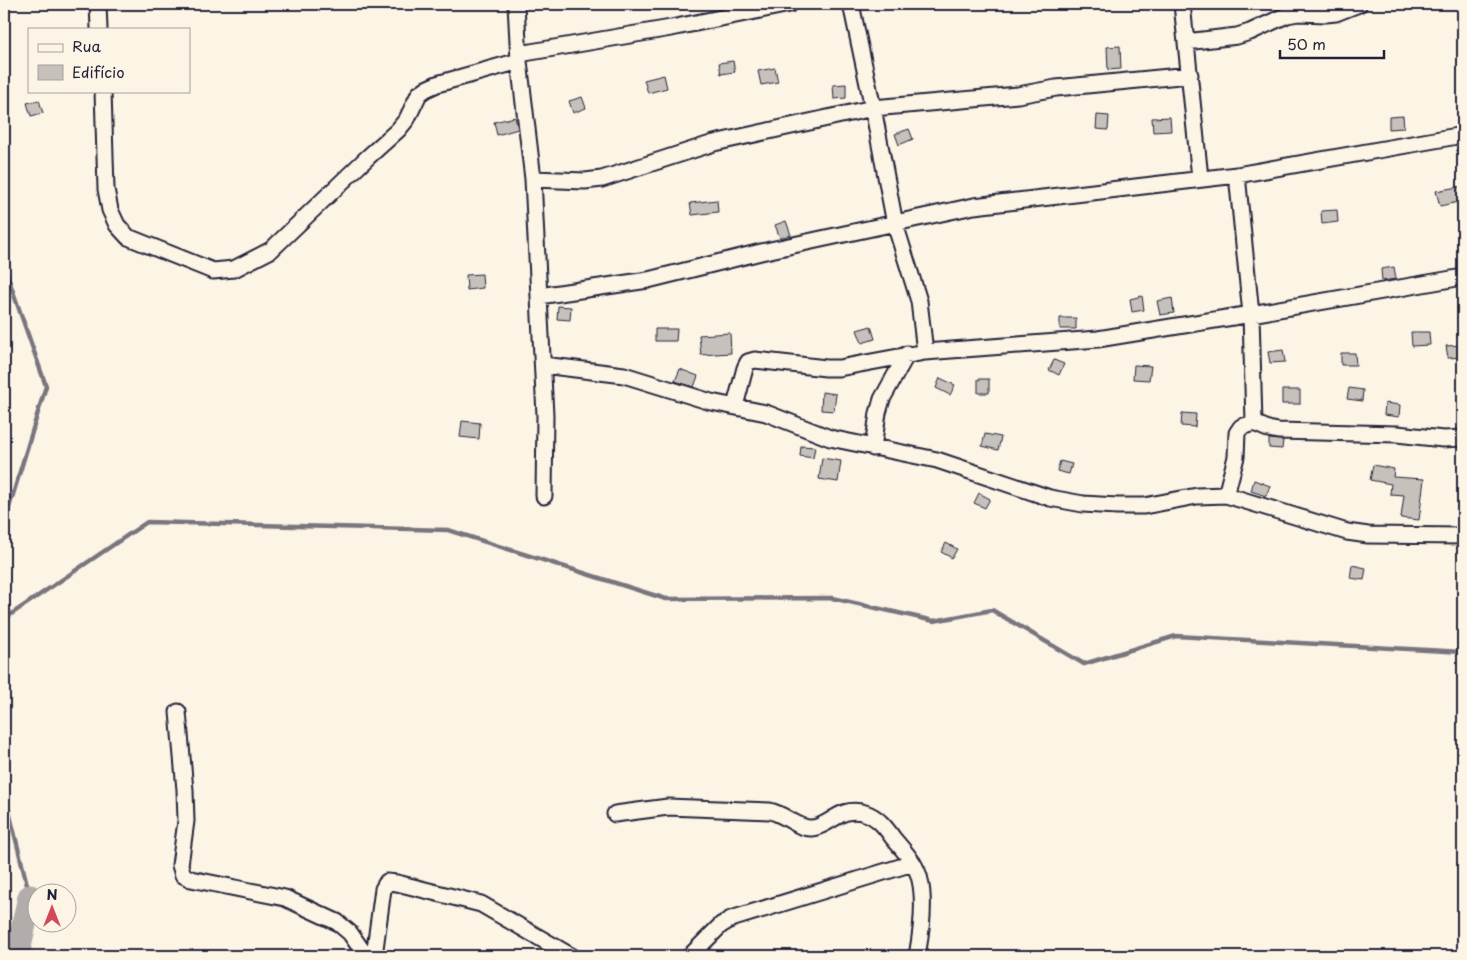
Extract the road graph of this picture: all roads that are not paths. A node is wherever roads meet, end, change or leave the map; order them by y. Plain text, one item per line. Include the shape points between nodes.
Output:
1 (98, 4) edge
2 (516, 4) edge
3 (790, 4) edge
4 (850, 4) edge
5 (1182, 4) edge
6 (1359, 4) edge
7 (100, 28) edge
8 (1186, 42) junction
9 (519, 57) junction
10 (1190, 75) junction
11 (103, 92) edge
12 (873, 108) junction
13 (1463, 135) edge
14 (1237, 175) junction
15 (1200, 178) junction
16 (533, 179) junction
17 (895, 224) junction
18 (1463, 277) edge
19 (539, 296) junction
20 (1251, 314) junction
21 (925, 352) junction
22 (907, 354) junction
23 (543, 365) junction
24 (735, 406) junction
25 (1254, 423) junction
26 (1463, 438) edge
27 (873, 448) junction
28 (1226, 495) junction
29 (544, 496) dead end
30 (1463, 536) edge
31 (178, 712) dead end
32 (615, 814) dead end
33 (912, 863) junction
34 (366, 956) edge
35 (374, 956) edge
36 (571, 956) edge
37 (690, 956) edge
38 (917, 956) edge

1 - 7 street
2 - 9 street
3 - 9 street
4 - 12 street
5 - 8 street
6 - 8 street via 1336,13 1287,15 1237,36
8 - 10 street
9 - 11 street via 437,84 419,94 398,130 271,250 234,269 223,271 213,271 128,237 117,225 106,189
9 - 16 street
10 - 12 street
10 - 15 street
12 - 16 street via 714,143 602,179
12 - 17 street
13 - 14 street
14 - 15 street
14 - 20 street
15 - 17 street via 974,206
16 - 19 street
17 - 19 street via 648,280
17 - 21 street via 919,301
18 - 20 street
19 - 23 street
20 - 21 street via 1098,339
20 - 25 street
21 - 22 street
22 - 24 street via 839,368 748,362
22 - 27 street via 882,399
23 - 24 street via 624,375 711,402
23 - 29 street
24 - 27 street via 766,413 830,438
25 - 26 street via 1278,431
25 - 28 street via 1241,427 1238,433
27 - 28 street via 937,460 1050,498 1083,504 1144,506 1197,496
28 - 30 street via 1347,532
31 - 34 street via 186,821 180,865 183,875 191,880 286,898 337,922 350,933
32 - 33 street via 668,807 770,811 780,813 802,827 813,828 851,811 866,813 881,822
33 - 37 street via 731,919
33 - 38 street via 920,880 922,916
35 - 36 street via 383,889 387,882 481,904

